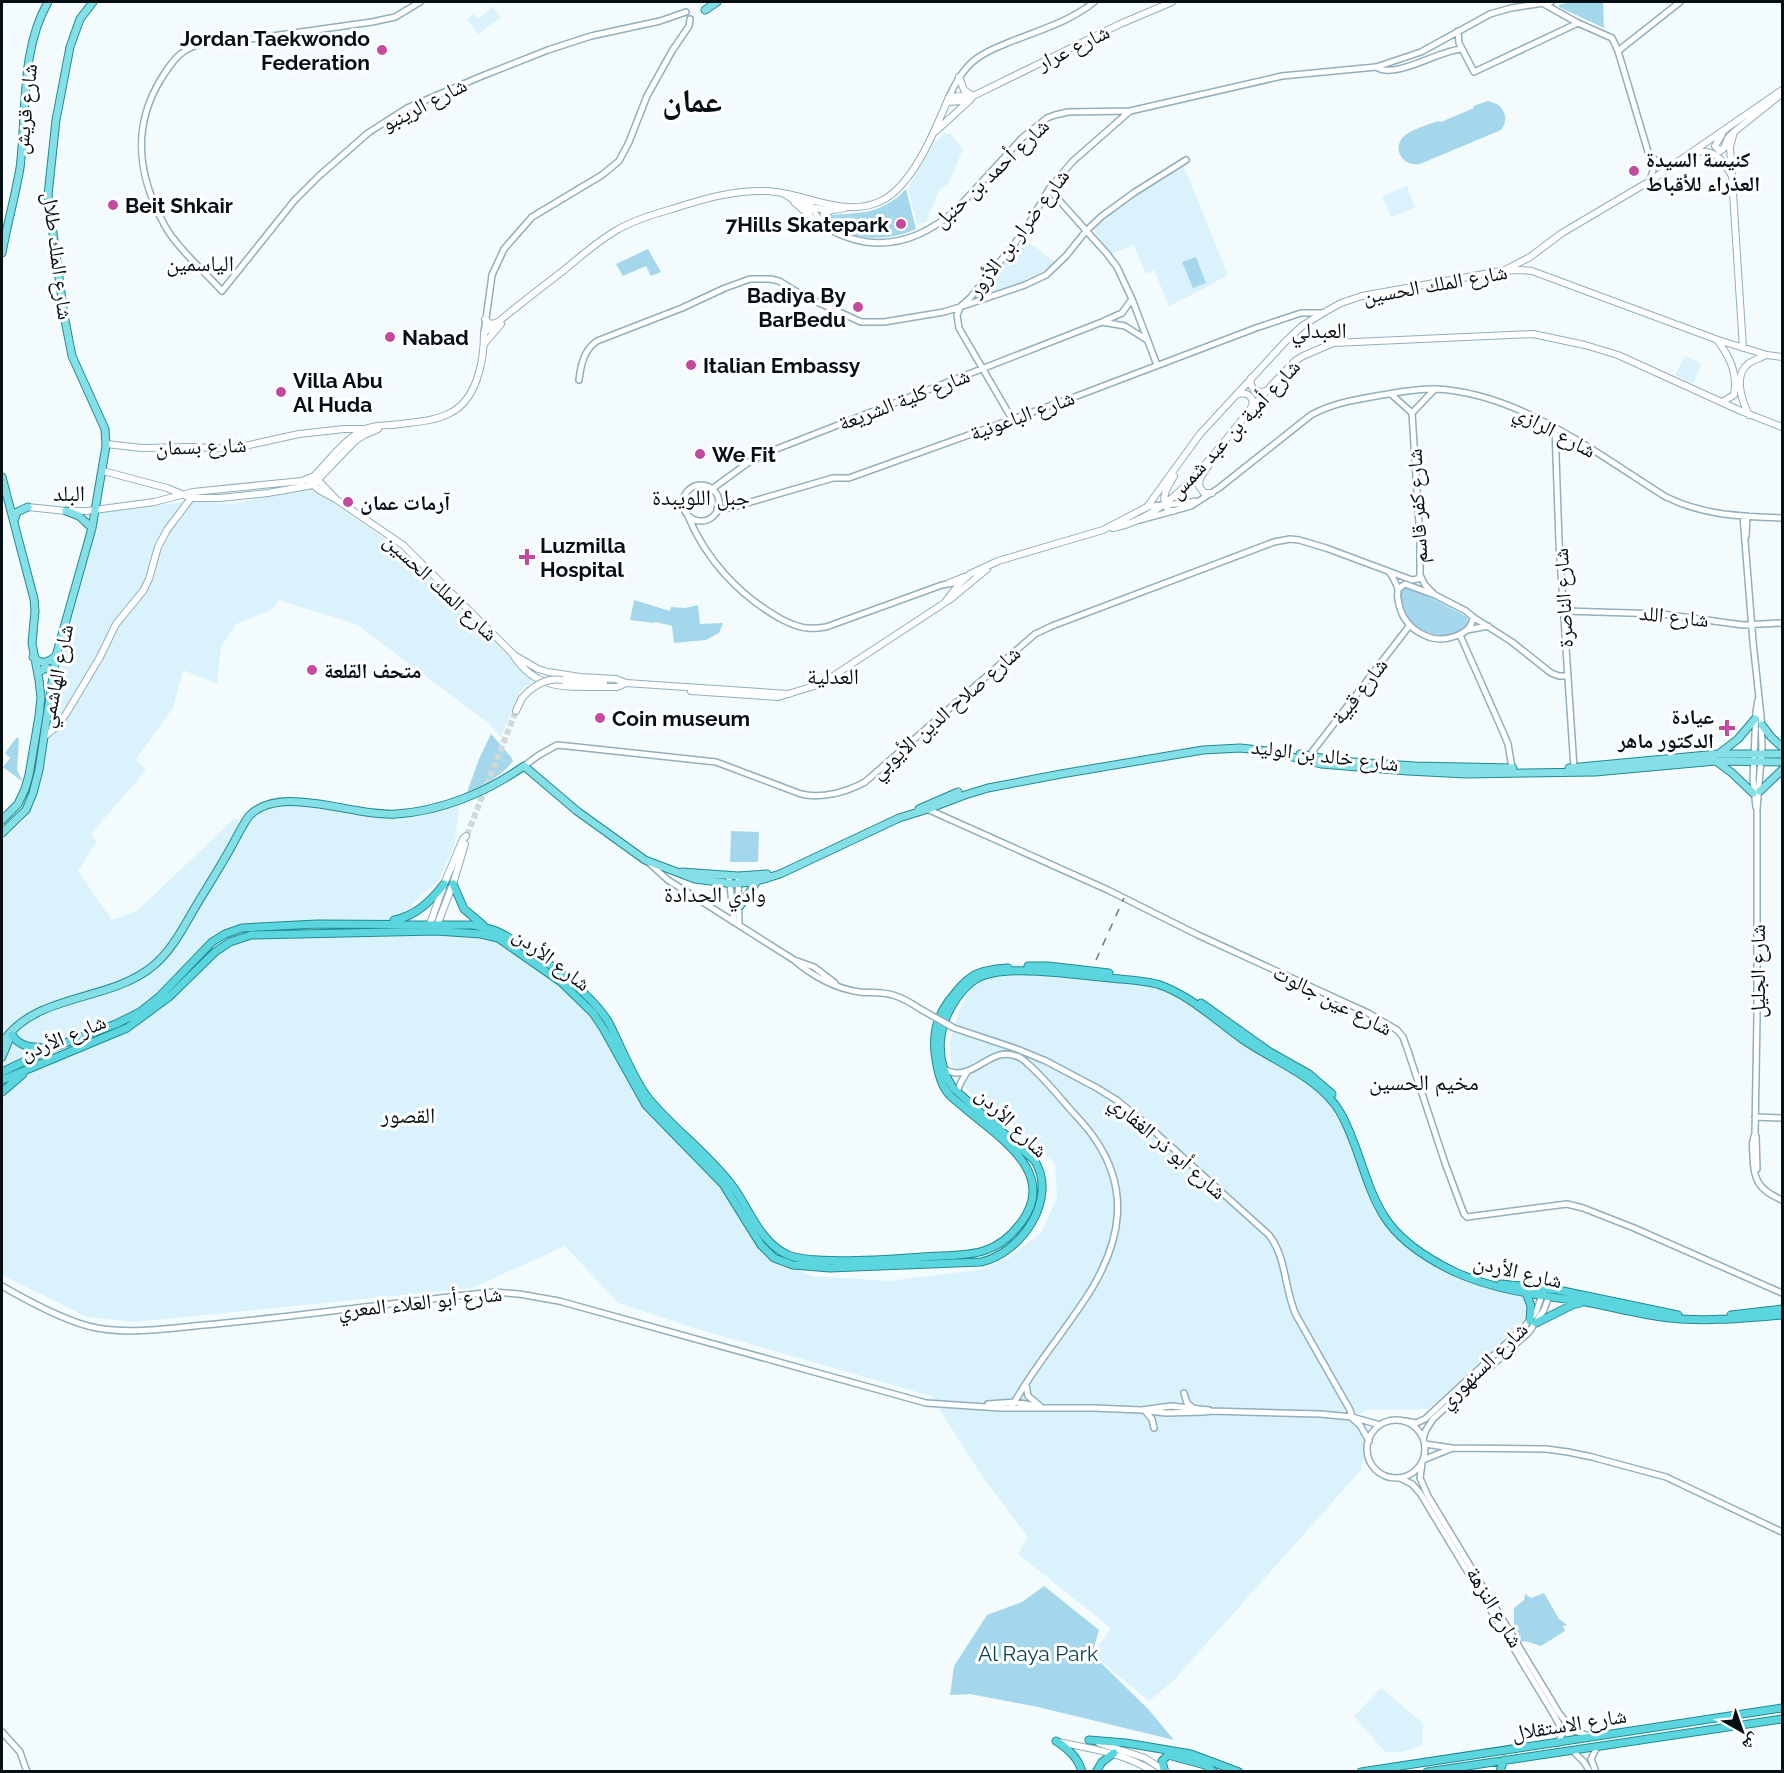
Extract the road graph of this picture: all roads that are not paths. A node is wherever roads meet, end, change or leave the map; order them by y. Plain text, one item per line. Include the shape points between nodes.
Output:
1 (48, 2) edge
2 (93, 2) edge
3 (420, 2) edge
4 (717, 2) edge
5 (1094, 2) edge
6 (1172, 2) edge
7 (1547, 2) edge
8 (1680, 2) edge
9 (706, 6) edge
10 (690, 19) dead end
11 (1578, 23) junction
12 (689, 26) junction
13 (1458, 31) junction
14 (1462, 49) junction
15 (1618, 51) junction
16 (1421, 52) junction
17 (1424, 60) junction
18 (1376, 67) junction
19 (959, 77) junction
20 (1782, 92) edge
21 (973, 95) junction
22 (948, 99) junction
23 (1130, 111) junction
24 (1731, 129) junction
25 (934, 133) junction
26 (1693, 152) junction
27 (1649, 155) junction
28 (1186, 160) dead end
29 (1673, 166) junction
30 (1732, 178) junction
31 (1650, 181) junction
32 (1049, 189) junction
33 (781, 192) junction
34 (789, 197) junction
35 (810, 203) junction
36 (847, 207) junction
37 (836, 210) junction
38 (809, 215) junction
39 (823, 225) junction
40 (1086, 231) junction
41 (837, 233) junction
42 (2, 253) edge
43 (1502, 271) junction
44 (974, 293) junction
45 (1132, 299) junction
46 (978, 301) junction
47 (960, 307) junction
48 (1323, 313) junction
49 (507, 316) junction
50 (485, 319) junction
51 (1102, 322) junction
52 (497, 323) junction
53 (484, 333) junction
54 (1148, 340) junction
55 (1718, 340) junction
56 (484, 344) junction
57 (1743, 348) junction
58 (1767, 355) junction
59 (1782, 357) edge
60 (1157, 365) junction
61 (982, 368) junction
62 (1251, 377) junction
63 (579, 380) dead end
64 (1435, 389) junction
65 (1267, 390) junction
66 (1236, 394) junction
67 (1390, 394) junction
68 (1722, 402) junction
69 (1251, 409) junction
70 (1412, 413) junction
71 (1749, 415) junction
72 (1012, 419) junction
73 (385, 427) junction
74 (1782, 427) edge
75 (1555, 428) junction
76 (366, 429) junction
77 (106, 444) junction
78 (1220, 447) junction
79 (1182, 459) junction
80 (103, 471) junction
81 (2, 477) edge
82 (313, 480) junction
83 (712, 489) junction
84 (1212, 493) junction
85 (187, 496) junction
86 (1203, 498) junction
87 (1164, 504) junction
88 (28, 507) joint
89 (1146, 507) junction
90 (96, 510) junction
91 (717, 510) junction
92 (66, 511) junction
93 (1173, 511) junction
94 (688, 516) junction
95 (1745, 516) junction
96 (1782, 518) edge
97 (704, 520) junction
98 (1136, 521) junction
99 (14, 523) junction
100 (92, 528) junction
101 (1103, 530) junction
102 (697, 534) junction
103 (994, 563) junction
104 (1390, 573) junction
105 (1420, 575) junction
106 (954, 587) junction
107 (1398, 590) junction
108 (1435, 595) junction
109 (1564, 611) junction
110 (1473, 617) junction
111 (1782, 623) edge
112 (1410, 625) junction
113 (1752, 625) junction
114 (1488, 626) junction
115 (1467, 630) junction
116 (1460, 635) junction
117 (514, 655) junction
118 (56, 656) junction
119 (33, 657) junction
120 (538, 669) junction
121 (38, 676) junction
122 (1567, 676) junction
123 (53, 677) junction
124 (535, 677) junction
125 (626, 682) junction
126 (1758, 699) junction
127 (516, 711) tunnel mouth
128 (1755, 719) junction
129 (1762, 725) junction
130 (44, 737) junction
131 (1782, 747) edge
132 (1782, 754) edge
133 (1309, 756) junction
134 (1717, 758) junction
135 (1758, 758) junction
136 (1782, 762) edge
137 (524, 766) junction
138 (1512, 768) junction
139 (1574, 768) junction
140 (1782, 770) edge
141 (1756, 792) junction
142 (935, 804) junction
143 (925, 808) junction
144 (950, 818) junction
145 (2, 820) edge
146 (2, 833) edge
147 (466, 835) tunnel mouth
148 (645, 860) junction
149 (798, 866) junction
150 (677, 872) junction
151 (757, 881) junction
152 (736, 882) junction
153 (448, 884) junction
154 (740, 906) junction
155 (379, 924) junction
156 (737, 924) junction
157 (433, 927) junction
158 (488, 928) junction
159 (1090, 973) junction
160 (1102, 975) junction
161 (12, 1033) junction
162 (2, 1043) edge
163 (52, 1048) junction
164 (2, 1057) edge
165 (29, 1069) junction
166 (944, 1069) junction
167 (2, 1072) edge
168 (967, 1072) junction
169 (2, 1080) edge
170 (2, 1092) edge
171 (957, 1092) junction
172 (1755, 1117) junction
173 (1782, 1118) edge
174 (1782, 1198) edge
175 (905, 1262) junction
176 (2, 1286) edge
177 (1526, 1293) junction
178 (1546, 1293) junction
179 (1782, 1293) edge
180 (1584, 1302) junction
181 (1782, 1309) edge
182 (1782, 1315) edge
183 (1533, 1322) junction
184 (1502, 1352) junction
185 (1025, 1383) junction
186 (1184, 1393) dead end
187 (1013, 1405) junction
188 (1040, 1407) junction
189 (1193, 1408) junction
190 (1143, 1411) junction
191 (1210, 1411) junction
192 (1351, 1417) junction
193 (1405, 1421) junction
194 (1380, 1425) junction
195 (1154, 1428) dead end
196 (1424, 1441) junction
197 (1369, 1442) junction
198 (1452, 1448) junction
199 (1423, 1461) junction
200 (1400, 1478) junction
201 (1782, 1532) edge
202 (1523, 1659) junction
203 (1782, 1708) edge
204 (1782, 1719) edge
205 (2, 1732) edge
206 (1591, 1737) junction
207 (1089, 1740) joint
208 (1056, 1742) joint
209 (1558, 1743) junction
210 (1597, 1747) junction
211 (1573, 1751) junction
212 (1114, 1753) junction
213 (1504, 1760) junction
214 (1166, 1770) edge
215 (1500, 1771) edge
216 (27, 1772) edge
217 (1082, 1772) edge
218 (1096, 1772) edge
219 (1154, 1772) edge
220 (1214, 1772) edge
221 (1239, 1772) edge
222 (1361, 1772) edge
223 (1427, 1772) edge
224 (1590, 1772) edge
225 (1596, 1772) edge

1 - 42 main road, شارع قريش via 32,43 19,170
2 - 77 main road, شارع الملك طلال via 80,19 70,47 56,120 48,195 72,356 105,429
3 - 12 street, شارع الرينبو via 395,17 194,46 176,58 152,94 141,126 141,154 166,228 222,291 319,176 355,143 407,108 482,75 591,36 683,14
4 - 9 main road
5 - 19 street via 1067,20 982,54
6 - 21 main road, شارع عرار
7 - 11 street
7 - 13 street, شارع أحمد بن حنبل via 1490,14
8 - 15 street
10 - 12 street
11 - 14 street via 1474,72
11 - 15 street via 1612,38
12 - 50 street via 657,76 619,161 532,218 504,249 492,275
13 - 14 street
13 - 16 street, شارع أحمد بن حنبل
14 - 17 street, شارع أحمد بن حنبل
15 - 27 street
16 - 17 street
16 - 18 street, شارع أحمد بن حنبل
17 - 18 street, شارع أحمد بن حنبل via 1394,70
18 - 23 street, شارع أحمد بن حنبل via 1282,76
19 - 21 main road via 964,90
19 - 22 street
20 - 24 main road
21 - 22 main road, شارع عرار via 962,101
21 - 25 main road
22 - 25 main road
23 - 32 street, شارع ضرار بن الأزور via 1072,161
23 - 41 street, شارع أحمد بن حنبل via 1068,112 1047,118 1022,138 957,209 916,236 877,244
24 - 26 main road
24 - 30 main road
25 - 36 main road via 895,192 874,204
26 - 29 main road
26 - 30 main road via 1706,151 1718,156
27 - 29 street via 1661,165
27 - 31 street via 1653,170
28 - 40 street via 1115,205
29 - 31 main road
30 - 57 main road
31 - 43 main road
32 - 40 street
32 - 44 street, شارع ضرار بن الأزور via 1027,227
33 - 34 main road
33 - 35 main road
33 - 49 main road via 734,192 620,228
34 - 35 main road
34 - 38 main road
35 - 36 main road
35 - 37 main road
35 - 38 street
35 - 39 street, شارع أحمد بن حنبل
36 - 37 main road
37 - 41 main road via 822,216
38 - 39 street, شارع أحمد بن حنبل
39 - 41 street, شارع أحمد بن حنبل
40 - 45 street via 1113,262
40 - 46 street via 1046,275
43 - 48 main road, شارع الملك الحسين via 1362,296
43 - 55 main road, شارع الملك الحسين via 1532,272
44 - 46 street
44 - 47 street, شارع ضرار بن الأزور
45 - 51 street, شارع كلية الشريعة via 1122,313
45 - 54 street
46 - 47 street
47 - 61 street via 957,324
47 - 63 street, شارع ضرار بن الأزور via 884,322 861,322 779,281 750,279 597,341 584,355
48 - 60 street, شارع الباعونية via 1290,316
48 - 62 main road, شارع الملك الحسين via 1293,334
49 - 52 main road
49 - 56 main road
50 - 52 main road via 490,324
50 - 53 street
51 - 54 street via 1125,326
51 - 61 street, شارع كلية الشريعة
52 - 53 main road
53 - 56 main road
54 - 60 street
55 - 57 main road, شارع الملك الحسين
55 - 68 main road via 1730,359 1735,383 1734,395
56 - 73 main road via 476,380 460,406 439,417
57 - 58 main road, شارع الملك الحسين
58 - 59 main road, شارع الملك الحسين
58 - 71 main road via 1749,363 1742,373 1741,394
60 - 72 street, شارع الباعونية
61 - 72 street
61 - 83 street, شارع كلية الشريعة via 761,456
62 - 65 main road via 1254,390
62 - 66 main road, شارع الملك الحسين
64 - 67 street, شارع الرازي
64 - 70 street
64 - 75 street, شارع الرازي via 1486,398 1531,414
65 - 68 main road, شارع أمية بن عبد شمس via 1295,361 1333,343 1533,334 1618,356
65 - 69 main road, شارع أمية بن عبد شمس
66 - 69 main road via 1250,396
66 - 79 main road, شارع الملك الحسين
67 - 70 street
67 - 84 street, شارع الرازي via 1333,405 1311,415
68 - 71 main road, شارع أمية بن عبد شمس
69 - 78 main road, شارع أمية بن عبد شمس
70 - 105 street, شارع كفر قاسم
71 - 74 main road, شارع أمية بن عبد شمس
72 - 91 street, شارع الباعونية via 849,478 833,478
73 - 76 main road, شارع بسمان
73 - 82 main road via 355,441
75 - 95 street, شارع الرازي via 1666,497 1701,510
75 - 109 street, شارع الناصرة
76 - 77 main road, شارع بسمان via 299,434 231,449
76 - 82 main road via 345,444
77 - 80 main road, شارع الملك طلال
78 - 84 main road via 1199,482 1204,493
78 - 87 main road, شارع أمية بن عبد شمس
79 - 87 main road via 1166,489
79 - 89 main road, شارع الملك الحسين
80 - 85 main road
80 - 90 main road, شارع الملك طلال
81 - 99 main road
82 - 85 main road via 193,492
82 - 117 main road, شارع الملك الحسين via 331,498 403,545
83 - 91 street via 718,498
83 - 94 street via 697,485 687,491 682,502
84 - 86 street, شارع الرازي
85 - 90 main road
85 - 130 main road via 158,546 143,591 118,619 66,714
86 - 87 street, شارع الرازي via 1180,505
86 - 93 street, شارع الرازي
87 - 89 street, شارع الرازي
87 - 93 main road
87 - 98 main road, شارع أمية بن عبد شمس
88 - 92 main road
88 - 99 main road via 15,514
89 - 101 main road, شارع الملك الحسين
90 - 92 main road
90 - 100 main road, شارع الهاشمي
91 - 97 street
92 - 100 main road via 80,516
93 - 98 street, شارع الرازي
94 - 97 street
94 - 102 street
95 - 96 street, شارع الرازي
95 - 113 street
97 - 102 street
98 - 101 main road, شارع أمية بن عبد شمس
99 - 119 main road via 34,599
100 - 118 main road, شارع الهاشمي
101 - 103 main road, شارع الملك الحسين
102 - 106 street via 744,595 773,614 807,628 826,627
103 - 106 main road, شارع الملك الحسين
103 - 106 main road, شارع الملك الحسين
104 - 105 street via 1412,580
104 - 107 street
104 - 137 street, شارع صلاح الدين الأيوبي via 1326,548 1290,539 1052,626 1035,634 873,776 828,794 808,796 716,762 557,745
105 - 108 street, شارع كفر قاسم
106 - 125 main road, شارع الملك الحسين via 945,602 828,680 789,694 778,697 728,689 683,690
107 - 108 street via 1407,584
107 - 112 street via 1401,610
108 - 110 street
109 - 113 street, شارع اللد via 1646,612
109 - 122 street, شارع الناصرة
110 - 114 street
110 - 115 street
111 - 113 street, شارع اللد
112 - 116 street via 1436,639
112 - 133 street, شارع قبية
113 - 126 street
114 - 115 street
114 - 122 street via 1551,673
115 - 116 street
116 - 138 street via 1508,744
117 - 120 main road, شارع الملك الحسين
117 - 124 main road, شارع الملك الحسين
118 - 119 main road via 44,663
118 - 123 main road, شارع الهاشمي
119 - 121 main road, شارع الهاشمي
120 - 124 main road
120 - 125 main road, شارع الملك الحسين
121 - 123 main road via 45,668
121 - 145 main road, شارع الهاشمي via 41,697 29,775 18,804
122 - 139 street, شارع الناصرة
123 - 130 main road, شارع الهاشمي
124 - 125 main road, شارع الملك الحسين via 550,684 572,686 617,687
125 - 127 main road, bridge via 546,680 522,698
126 - 128 street
126 - 129 street
128 - 134 main road
128 - 135 street
129 - 131 main road
129 - 135 street
130 - 146 main road, شارع الهاشمي via 31,798 22,815
132 - 135 main road, شارع خالد بن الوليد
133 - 138 main road, شارع خالد بن الوليد via 1414,766
133 - 142 main road, شارع خالد بن الوليد via 1267,746 1203,746 993,783 964,790
134 - 135 main road, شارع خالد بن الوليد
134 - 139 main road, شارع خالد بن الوليد
134 - 141 main road
134 - 142 main road, شارع خالد بن الوليد via 1595,772 1466,774 1329,765 1240,748 1203,750 988,788
135 - 136 main road, شارع خالد بن الوليد
135 - 141 street, شارع الجليل
137 - 148 main road, شارع خالد بن الوليد via 577,811
137 - 161 main road via 465,798 404,813 375,814 292,801 262,806 246,820 161,959 116,987 46,1007
138 - 139 main road, شارع خالد بن الوليد
140 - 141 main road
141 - 172 street, شارع الجليل
142 - 143 main road, شارع خالد بن الوليد
142 - 144 street, شارع عين جالوت
143 - 144 street, شارع عين جالوت
143 - 149 main road, شارع خالد بن الوليد
144 - 179 street, شارع عين جالوت via 1397,1030 1408,1050 1467,1217 1572,1205
147 - 153 main road
148 - 150 main road, شارع خالد بن الوليد
148 - 156 street, شارع أبو ذر الغفاري
149 - 151 main road, شارع خالد بن الوليد
149 - 152 main road, شارع خالد بن الوليد
150 - 152 main road, شارع خالد بن الوليد via 695,879
150 - 152 main road, شارع خالد بن الوليد via 729,876
151 - 152 main road, شارع خالد بن الوليد
151 - 154 main road
152 - 154 street
152 - 156 street
153 - 155 highway via 418,910
153 - 157 main road
153 - 158 highway via 464,909
154 - 156 street
155 - 157 highway, شارع الأردن
155 - 163 highway, شارع الأردن via 248,927 225,934 206,947 140,1012
156 - 192 street, شارع أبو ذر الغفاري, bridge via 794,960 814,967 838,986 891,994 954,1028 1047,1061 1118,1101 1269,1235 1281,1255 1296,1315
157 - 158 highway, شارع الأردن
157 - 165 highway, شارع الأردن via 241,938 215,952 169,997 135,1023
157 - 175 highway, شارع الأردن via 498,938 561,982 586,1005 649,1110 723,1184 761,1245 774,1258 811,1267
158 - 175 highway, شارع الأردن via 518,943 591,999 603,1013 648,1098 723,1174 772,1244 795,1258
159 - 160 highway, شارع الأردن
159 - 166 highway, شارع الأردن via 1031,970 974,980 958,996 945,1019 940,1044
159 - 175 highway, شارع الأردن via 1037,965 984,971 962,983 945,1006 934,1044 944,1087 1022,1160 1034,1184 1034,1199 1021,1224 995,1247
160 - 177 highway, شارع الأردن via 1170,989 1318,1087 1340,1112 1380,1209 1404,1239 1433,1261 1465,1276
160 - 178 highway, شارع الأردن via 1171,985 1323,1085 1348,1118 1377,1192 1400,1230 1449,1265 1483,1279
161 - 162 main road
161 - 163 highway via 23,1046
161 - 164 main road
163 - 167 highway, شارع الأردن
165 - 169 highway, شارع الأردن
165 - 170 highway
166 - 168 street
166 - 171 highway, شارع الأردن
168 - 171 street
168 - 185 street via 996,1056 1015,1055 1028,1064 1095,1140 1114,1179 1119,1207 1112,1246 1091,1289
171 - 175 highway, شارع الأردن via 1035,1161 1041,1177 1040,1204 1025,1232 991,1260
172 - 173 street
172 - 174 street, شارع الجليل via 1757,1171 1767,1190
176 - 187 street, شارع أبو العلاء المعري via 88,1326 129,1331 513,1293 559,1301 912,1400
177 - 178 highway, شارع الأردن
177 - 183 highway
178 - 180 highway, شارع الأردن
178 - 181 highway, شارع الأردن via 1591,1296 1686,1316
178 - 183 street, شارع السنهوري
180 - 182 highway, شارع الأردن via 1688,1320
180 - 183 highway
183 - 184 street, شارع السنهوري
184 - 193 street, شارع السنهوري via 1425,1419
184 - 196 street, شارع السنهوري via 1433,1419
185 - 187 street
185 - 188 street via 1029,1396
186 - 189 street
187 - 188 street, شارع أبو العلاء المعري
188 - 190 street, شارع أبو العلاء المعري
189 - 190 street, شارع أبو العلاء المعري via 1171,1406
189 - 191 street, شارع أبو العلاء المعري
190 - 191 street, شارع أبو العلاء المعري
190 - 195 street via 1152,1419
191 - 192 street, شارع أبو العلاء المعري
192 - 194 street, شارع أبو العلاء المعري
192 - 197 street, شارع أبو ذر الغفاري
193 - 194 street
193 - 196 street via 1416,1428
194 - 197 street
196 - 198 street
196 - 199 street
197 - 200 street via 1372,1465 1386,1476
198 - 199 street
198 - 201 street via 1546,1449 1592,1457 1666,1477
199 - 200 street via 1413,1473
199 - 202 street, شارع النزهة via 1420,1478 1428,1496
200 - 202 street, شارع النزهة via 1420,1493
202 - 206 street, شارع النزهة via 1569,1727
202 - 209 street, شارع النزهة via 1562,1729
203 - 206 highway, شارع الاستقلال
204 - 210 highway, شارع الاستقلال
205 - 216 street via 16,1746
206 - 209 highway, شارع الاستقلال
207 - 214 main road via 1145,1758
207 - 221 highway via 1191,1754
208 - 212 main road
208 - 217 highway via 1071,1752
209 - 222 highway, شارع الاستقلال
210 - 211 highway, شارع الاستقلال
210 - 225 street via 1591,1757
211 - 213 highway, شارع الاستقلال
211 - 224 street
212 - 218 highway
212 - 219 main road
213 - 215 highway
213 - 223 highway, شارع الاستقلال
214 - 220 highway via 1162,1761 1168,1755

